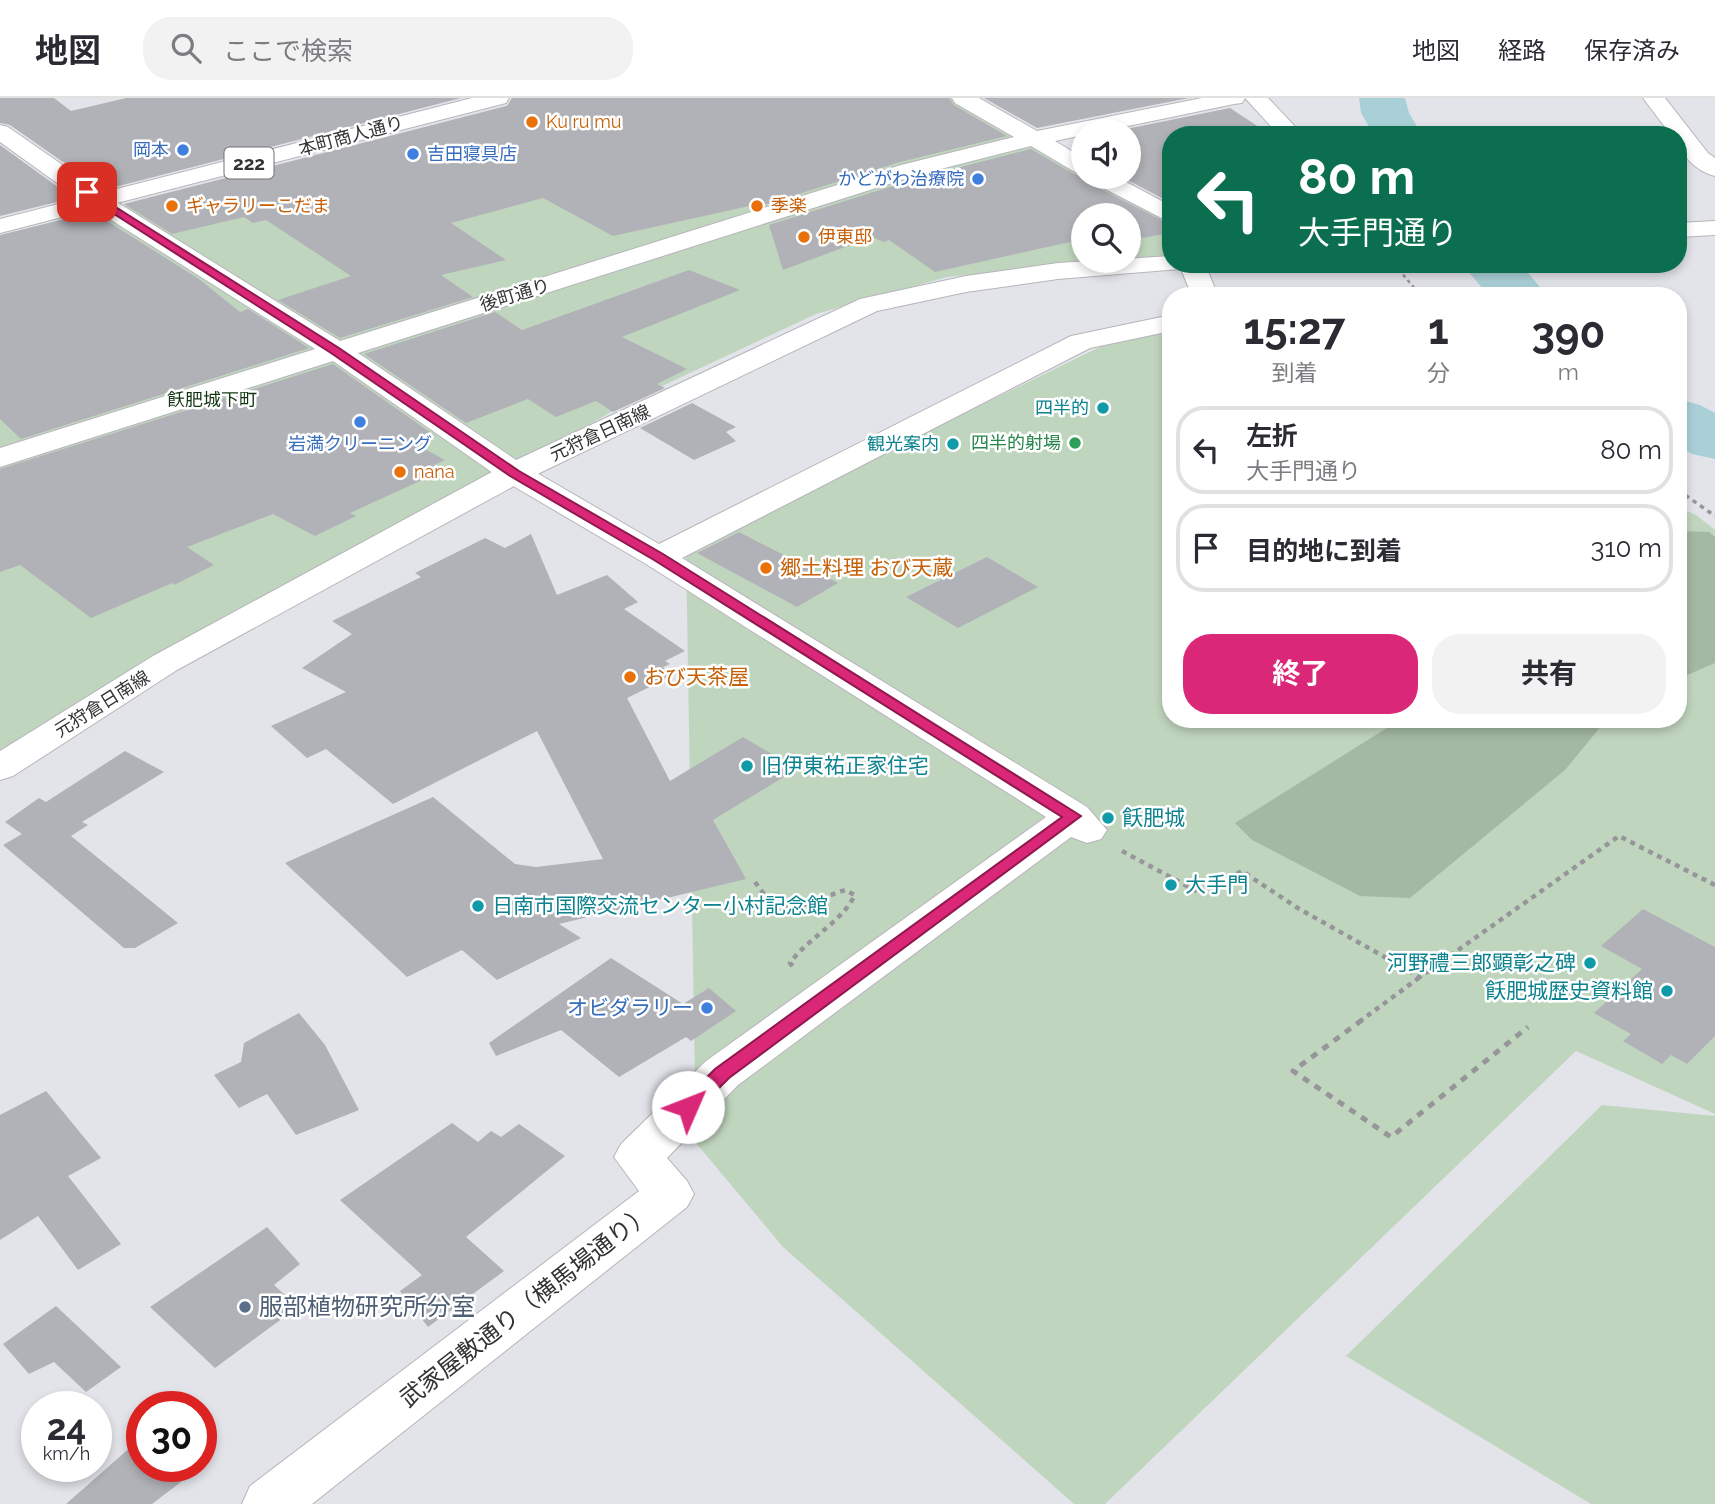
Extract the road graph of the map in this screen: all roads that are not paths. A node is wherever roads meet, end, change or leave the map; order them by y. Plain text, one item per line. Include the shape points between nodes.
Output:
1 (498, 98) edge
2 (962, 98) edge
3 (1234, 98) edge
4 (1256, 98) edge
5 (1111, 100) dead end
6 (1654, 101) edge
7 (1141, 117) junction
8 (1283, 126) edge
9 (1674, 126) edge
10 (1162, 129) edge
11 (0, 132) edge
12 (1033, 139) junction
13 (1687, 142) edge
14 (1071, 160) edge
15 (1715, 169) edge
16 (1122, 189) edge
17 (98, 201) junction
18 (1162, 211) edge
19 (0, 226) edge
20 (1715, 228) edge
21 (1687, 230) edge
22 (1162, 265) edge
23 (1162, 325) edge
24 (335, 350) junction
25 (0, 458) edge
26 (514, 473) junction
27 (658, 557) junction
28 (0, 768) edge
29 (270, 1504) edge

1 - 17 main road, 本町商人通り / 222
2 - 12 main road
3 - 7 main road, 後町通り
4 - 8 main road
5 - 7 main road
6 - 9 main road
7 - 10 main road
7 - 12 main road, 後町通り
11 - 17 main road
12 - 14 main road
12 - 24 main road, 後町通り via 909,170
13 - 15 main road
16 - 18 main road
17 - 19 main road, 本町商人通り / 222
17 - 24 main road
20 - 21 main road
22 - 26 main road, 元狩倉日南線 via 1058,271 869,305
23 - 27 main road via 1081,342
24 - 25 main road, 後町通り
24 - 26 main road
26 - 27 main road
26 - 28 main road, 元狩倉日南線 via 165,663
27 - 29 main road, 武家屋敷通り（横馬場通り） via 1080,823 722,1073 638,1157 670,1194

